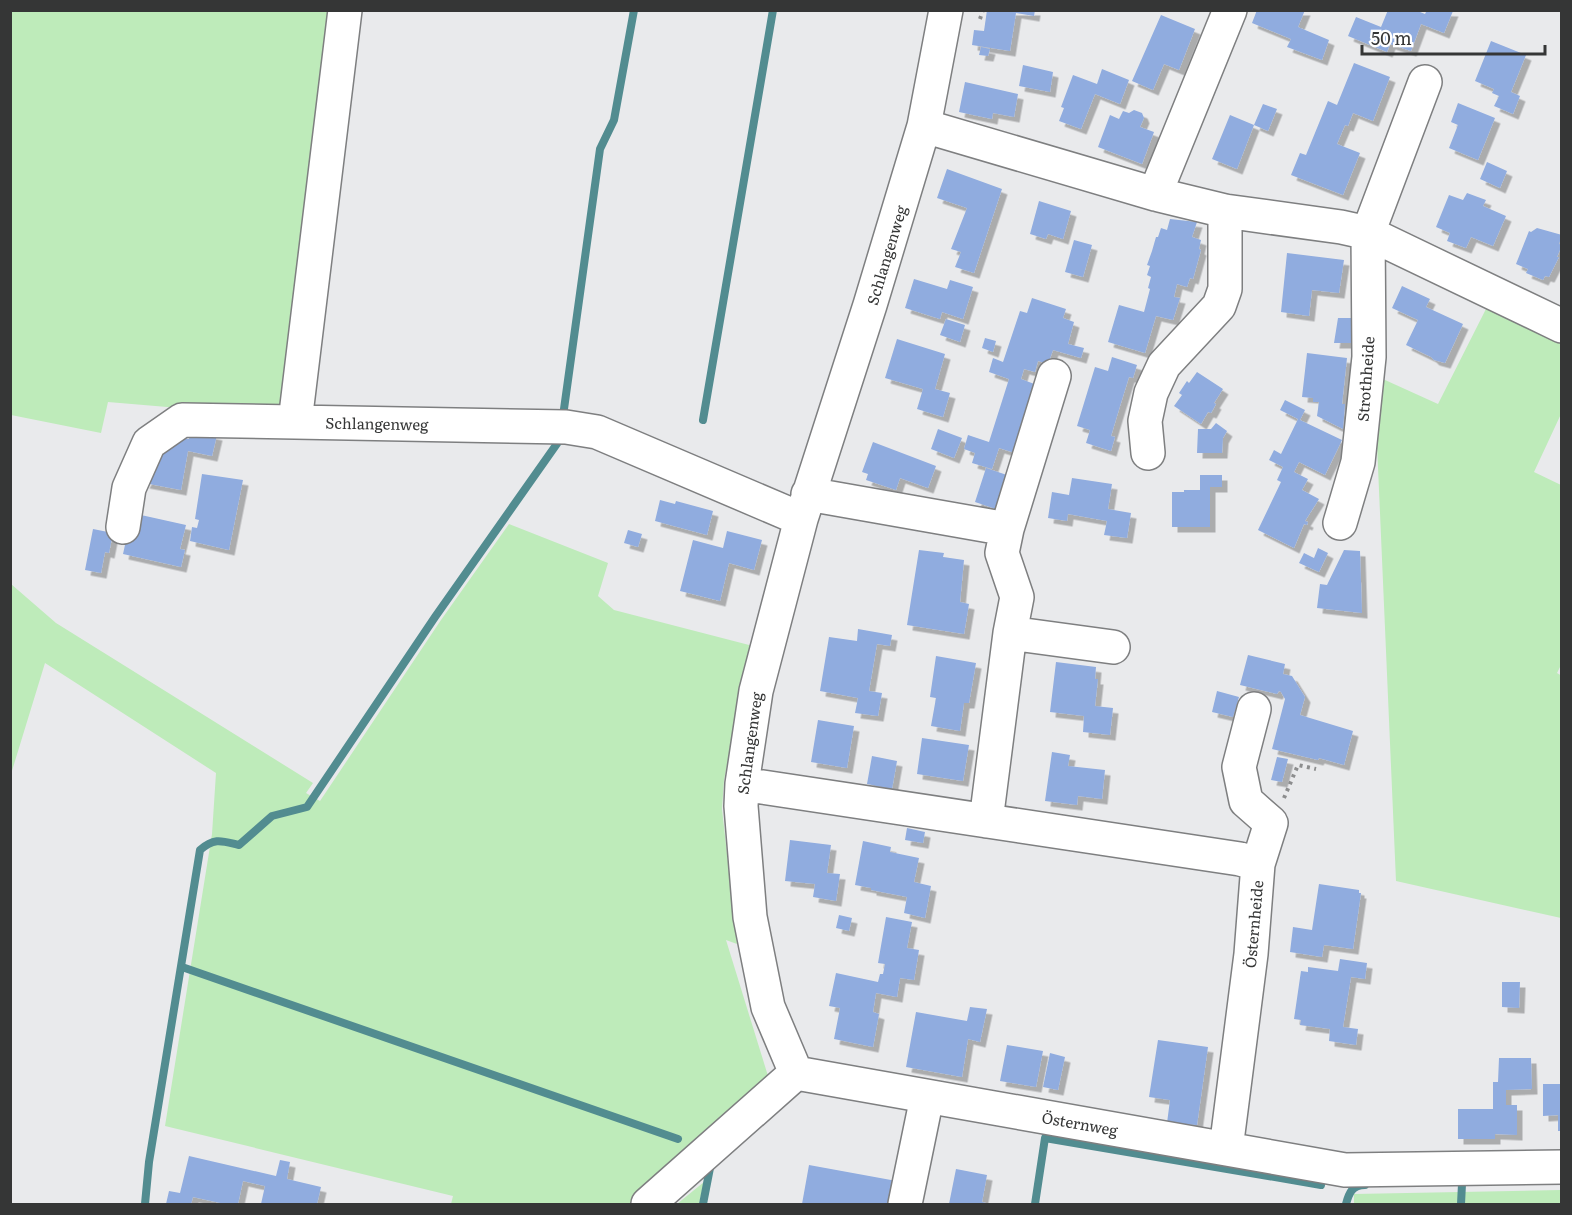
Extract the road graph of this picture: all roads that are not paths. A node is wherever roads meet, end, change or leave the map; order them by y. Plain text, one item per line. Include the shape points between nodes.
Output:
1 (345, 10) edge
2 (945, 10) edge
3 (1230, 10) edge
4 (1425, 82) dead end
5 (924, 126) junction
6 (1155, 194) junction
7 (1225, 211) junction
8 (1368, 233) junction
9 (1562, 326) edge
10 (1054, 376) dead end
11 (295, 422) junction
12 (1148, 453) dead end
13 (804, 507) junction
14 (1340, 523) dead end
15 (123, 527) dead end
16 (1007, 529) junction
17 (1010, 633) junction
18 (1113, 647) dead end
19 (1254, 709) dead end
20 (742, 784) junction
21 (986, 821) junction
22 (1258, 864) junction
23 (796, 1073) junction
24 (927, 1097) junction
25 (1226, 1149) junction
26 (1562, 1167) edge
27 (648, 1204) edge
28 (905, 1204) edge

1 - 11 street
2 - 5 street, Schlangenweg
3 - 6 street
4 - 8 street, Strothheide
5 - 6 street
5 - 13 street, Schlangenweg
6 - 7 street
7 - 8 street
7 - 12 street via 1226,289 1219,306 1164,365 1155,383 1145,421
8 - 9 street
8 - 14 street, Strothheide via 1369,357 1358,462
10 - 16 street
11 - 13 street, Schlangenweg via 566,427 597,432
11 - 15 street, Schlangenweg via 182,420 149,443 129,488
13 - 16 street, Schlangenweg
13 - 20 street, Schlangenweg via 756,692
16 - 17 street via 1002,553 1017,597
17 - 18 street
17 - 21 street
19 - 22 street via 1239,767 1246,801 1271,823
20 - 21 street, Östernheide
20 - 23 street, Schlangenweg via 750,917 768,1007
21 - 22 street, Östernheide
22 - 25 street, Östernheide via 1251,954
23 - 24 street, Östernweg
23 - 27 street
24 - 25 street, Östernweg
24 - 28 street
25 - 26 street, Östernweg via 1346,1170

